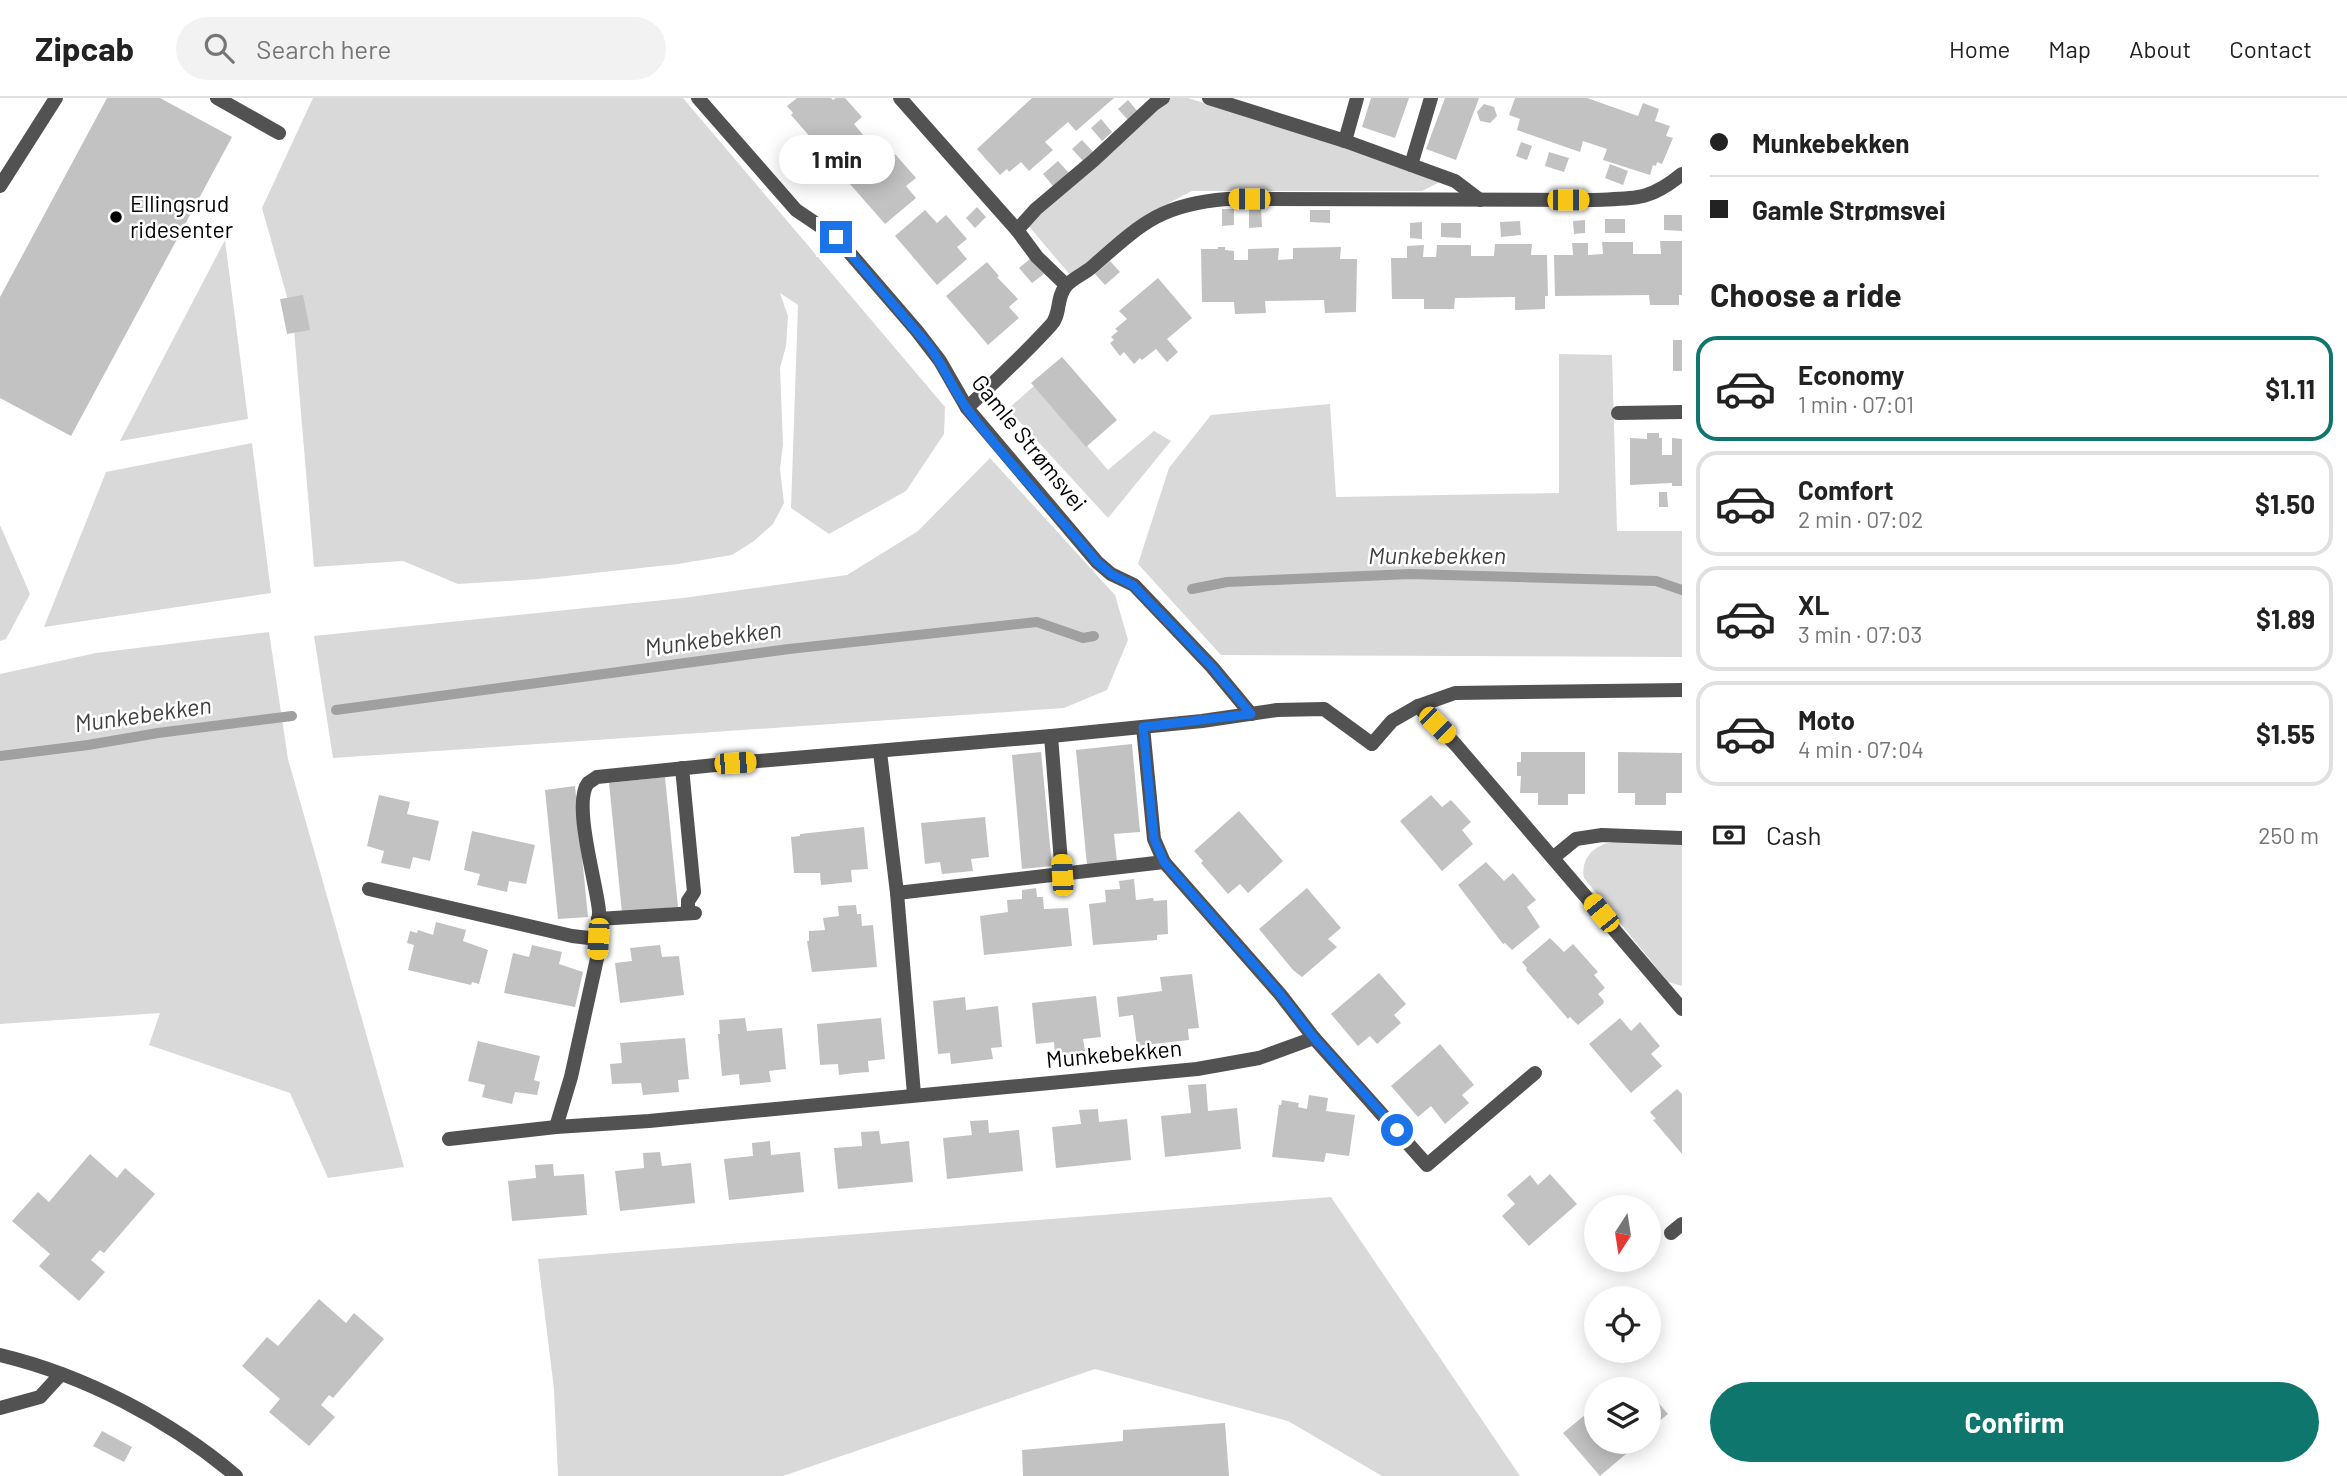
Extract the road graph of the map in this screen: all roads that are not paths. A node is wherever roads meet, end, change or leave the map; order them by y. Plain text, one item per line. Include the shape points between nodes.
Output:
1 (56, 98) edge
2 (217, 98) edge
3 (698, 98) edge
4 (900, 98) edge
5 (1163, 98) edge
6 (1209, 98) edge
7 (1357, 98) edge
8 (1430, 98) edge
9 (279, 133) dead end
10 (1345, 141) junction
11 (1411, 165) junction
12 (1682, 174) edge
13 (2, 179) edge
14 (1480, 200) junction
15 (1017, 230) junction
16 (1066, 285) junction
17 (967, 408) junction
18 (1682, 412) edge
19 (1618, 413) dead end
20 (1682, 690) edge
21 (1418, 706) junction
22 (1251, 714) junction
23 (1143, 727) junction
24 (1051, 736) junction
25 (880, 752) junction
26 (682, 768) junction
27 (1682, 838) edge
28 (1554, 857) junction
29 (1164, 862) junction
30 (1062, 875) junction
31 (369, 889) dead end
32 (897, 893) junction
33 (598, 919) junction
34 (598, 939) junction
35 (1682, 1009) edge
36 (1314, 1038) junction
37 (1535, 1073) dead end
38 (914, 1094) junction
39 (556, 1127) junction
40 (450, 1139) dead end
41 (0, 1355) edge
42 (61, 1374) junction
43 (0, 1408) edge
44 (236, 1476) edge

1 - 13 street
2 - 9 street
3 - 17 street, Gamle Strømsvei via 796,210 836,237 940,361
4 - 15 street
5 - 15 street
6 - 10 street
7 - 10 street
8 - 11 street
10 - 11 street
11 - 14 street via 1455,181
12 - 14 street via 1663,190 1644,197
14 - 16 street via 1198,201 1171,208 1133,231
15 - 16 street
16 - 17 street via 1054,322
17 - 22 street, Gamle Strømsvei via 1097,562 1133,585
18 - 19 street
20 - 21 street via 1455,693
21 - 22 street via 1391,721 1372,744 1324,709
21 - 28 street
22 - 23 street
23 - 24 street
23 - 29 street via 1154,839
24 - 25 street
24 - 30 street
25 - 26 street
25 - 32 street
26 - 33 street via 597,777 588,784 584,824
26 - 33 street via 692,913
27 - 28 street via 1602,835 1576,839
28 - 35 street
29 - 30 street
29 - 36 street
30 - 32 street
31 - 34 street
32 - 38 street
33 - 34 street
34 - 39 street via 571,1077
36 - 37 street via 1427,1165
36 - 38 street, Munkebekken via 1259,1058 1197,1069
38 - 39 street, Munkebekken
39 - 40 street, Munkebekken
41 - 42 street
42 - 43 street via 40,1397
42 - 44 street via 162,1423

